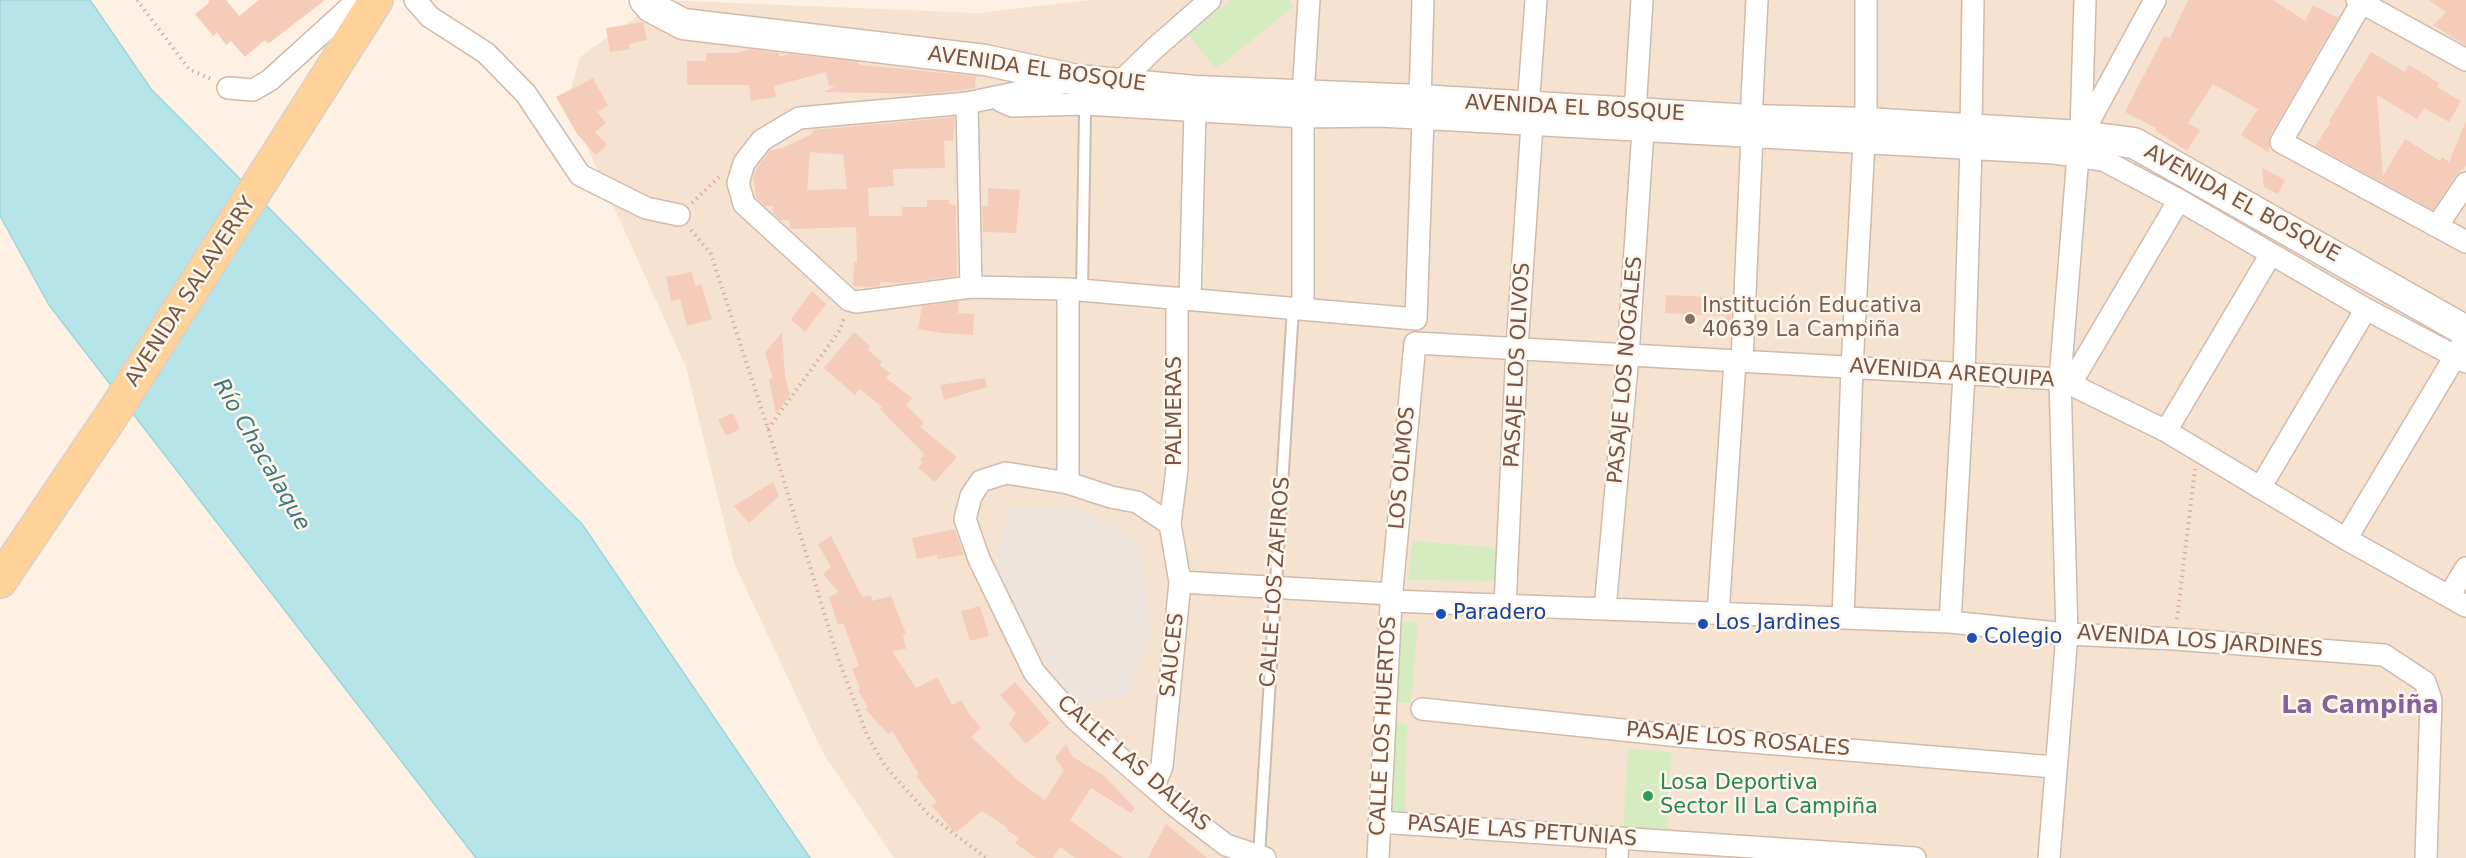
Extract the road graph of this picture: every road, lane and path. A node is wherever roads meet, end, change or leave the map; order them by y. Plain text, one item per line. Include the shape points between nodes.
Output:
1 (137, 0) edge
2 (358, 0) edge
3 (376, 0) edge
4 (415, 0) edge
5 (645, 0) edge
6 (1210, 0) edge
7 (1309, 0) edge
8 (1423, 0) edge
9 (1536, 0) edge
10 (1642, 0) edge
11 (1757, 0) edge
12 (1866, 0) edge
13 (1973, 0) edge
14 (2085, 0) edge
15 (2156, 0) edge
16 (2360, 1) edge
17 (2466, 60) edge
18 (1077, 80) junction
19 (1119, 83) junction
20 (228, 88) joint
21 (993, 98) junction
22 (967, 103) junction
23 (1303, 106) junction
24 (1422, 109) junction
25 (1195, 111) junction
26 (1085, 115) dead end
27 (1530, 116) junction
28 (1639, 121) junction
29 (1751, 128) junction
30 (1865, 133) junction
31 (1971, 139) junction
32 (2079, 146) junction
33 (744, 163) junction
34 (2466, 183) edge
35 (2179, 200) junction
36 (679, 215) junction
37 (2437, 226) junction
38 (2466, 242) edge
39 (2271, 254) junction
40 (971, 287) junction
41 (1075, 290) junction
42 (1184, 299) junction
43 (856, 302) junction
44 (1298, 308) junction
45 (2366, 309) junction
46 (2466, 336) edge
47 (1415, 343) joint
48 (1517, 348) junction
49 (2463, 350) edge
50 (1628, 355) junction
51 (1738, 361) junction
52 (1852, 368) junction
53 (1964, 374) junction
54 (2066, 381) junction
55 (768, 429) junction
56 (2166, 431) junction
57 (2198, 450) junction
58 (1068, 483) junction
59 (2260, 488) junction
60 (1170, 524) junction
61 (2346, 539) junction
62 (2466, 568) edge
63 (0, 581) edge
64 (1180, 582) junction
65 (1276, 588) junction
66 (1391, 598) junction
67 (2457, 601) edge
68 (1505, 606) junction
69 (1605, 609) junction
70 (1718, 614) junction
71 (1843, 618) junction
72 (1950, 622) junction
73 (2067, 634) junction
74 (2175, 639) junction
75 (1422, 709) dead end
76 (2054, 766) junction
77 (1154, 786) junction
78 (1379, 822) junction
79 (1618, 848) edge
80 (1262, 857) edge
81 (986, 858) edge
82 (1378, 858) edge
83 (1916, 858) edge
84 (2049, 858) edge
85 (2426, 858) edge

1 - 20 path via 189,69
2 - 20 street via 270,80 253,90
3 - 63 main road, AVENIDA SALAVERRY via 118,406
4 - 36 street via 430,17 486,53 526,94 580,175 646,208
5 - 18 street, AVENIDA EL BOSQUE via 683,24 985,60
6 - 19 street
7 - 23 street
8 - 24 street
9 - 27 street, PASAJE LOS OLIVOS
10 - 28 street, PASAJE LOS NOGALES
11 - 29 street
12 - 30 street
13 - 31 street
14 - 32 street
15 - 32 street
16 - 17 street
16 - 37 street via 2281,142
18 - 19 street, AVENIDA EL BOSQUE
18 - 21 street
19 - 23 street, AVENIDA EL BOSQUE
21 - 22 street
21 - 25 street via 1012,106 1085,104
22 - 33 street via 799,118 762,140
22 - 40 street
23 - 24 street, AVENIDA EL BOSQUE
23 - 25 street
23 - 44 street
24 - 27 street, AVENIDA EL BOSQUE
24 - 44 street via 1416,319
25 - 42 street, PALMERAS
26 - 41 lane
27 - 28 street, AVENIDA EL BOSQUE
27 - 48 street, PASAJE LOS OLIVOS
28 - 29 street
28 - 29 street, AVENIDA EL BOSQUE via 1717,118
28 - 50 street, PASAJE LOS NOGALES
29 - 30 street
29 - 30 street, AVENIDA EL BOSQUE via 1833,122
29 - 51 street
30 - 31 street, AVENIDA EL BOSQUE
30 - 52 street
31 - 32 street, AVENIDA EL BOSQUE
31 - 53 street
32 - 35 street
32 - 49 street, AVENIDA EL BOSQUE via 2134,143
32 - 54 street
33 - 36 path via 730,166
33 - 43 street via 738,183 744,204 849,300
34 - 37 street
35 - 39 street
35 - 54 street
36 - 55 path via 711,254
37 - 38 street
39 - 45 street
39 - 56 street
40 - 41 street
40 - 43 street
41 - 42 street
41 - 58 street
42 - 44 street
42 - 60 street, PALMERAS via 1177,469
43 - 55 path via 847,308 840,330
44 - 65 lane, CALLE LOS ZAFIROS
45 - 49 street
45 - 59 street
46 - 49 street
47 - 48 street, AVENIDA AREQUIPA
47 - 66 street, LOS OLMOS
48 - 50 street, AVENIDA AREQUIPA
48 - 68 street, PASAJE LOS OLIVOS
49 - 61 street
50 - 51 street, AVENIDA AREQUIPA
50 - 69 street, PASAJE LOS NOGALES
51 - 52 street, AVENIDA AREQUIPA
51 - 70 street
52 - 53 street, AVENIDA AREQUIPA
52 - 71 street
53 - 54 street, AVENIDA AREQUIPA
53 - 72 street
54 - 56 street, AVENIDA AREQUIPA
54 - 73 street
55 - 81 path via 838,658 867,735 885,766 928,814
56 - 57 street, AVENIDA AREQUIPA
57 - 59 street, AVENIDA AREQUIPA
57 - 74 path
58 - 60 street via 1137,502
58 - 77 street, CALLE LAS DALIAS via 1006,473 981,481 971,496 965,519 979,560 1034,672 1075,719
59 - 61 street, AVENIDA AREQUIPA
60 - 64 street, SAUCES
61 - 67 street, AVENIDA AREQUIPA
62 - 67 street
64 - 65 street, AVENIDA LOS JARDINES
64 - 77 street, SAUCES via 1162,766
65 - 66 street, AVENIDA LOS JARDINES
65 - 80 lane, CALLE LOS ZAFIROS
66 - 68 street, AVENIDA LOS JARDINES
66 - 78 street, CALLE LOS HUERTOS
68 - 69 street, AVENIDA LOS JARDINES
69 - 70 street, AVENIDA LOS JARDINES
70 - 71 street, AVENIDA LOS JARDINES
71 - 72 street, AVENIDA LOS JARDINES
72 - 73 street, AVENIDA LOS JARDINES
73 - 74 street, AVENIDA LOS JARDINES
73 - 76 street
74 - 85 street, AVENIDA LOS JARDINES via 2384,655 2425,681 2431,700
75 - 76 street, PASAJE LOS ROSALES via 1680,736
76 - 84 street
77 - 80 street, CALLE LAS DALIAS via 1226,845
78 - 79 street, PASAJE LAS PETUNIAS
78 - 82 street, CALLE LOS HUERTOS
79 - 83 street, PASAJE LAS PETUNIAS

